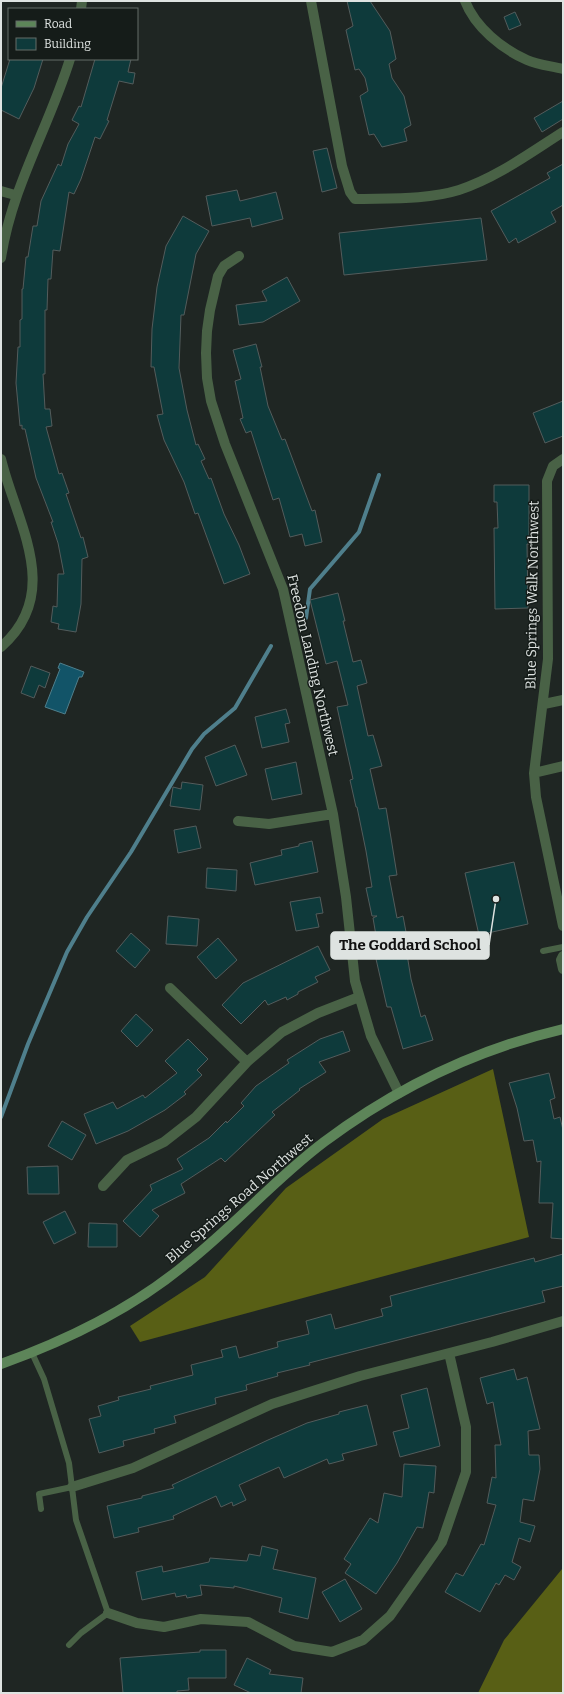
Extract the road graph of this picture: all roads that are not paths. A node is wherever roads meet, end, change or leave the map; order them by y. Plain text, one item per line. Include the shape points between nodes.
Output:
1 (311, 1) edge
2 (465, 1) edge
3 (70, 60) edge
4 (563, 69) edge
5 (563, 132) edge
6 (1, 191) edge
7 (16, 195) junction
8 (239, 256) dead end
9 (1, 258) edge
10 (1, 459) edge
11 (563, 459) edge
12 (1, 647) edge
13 (563, 700) edge
14 (544, 704) junction
15 (563, 766) edge
16 (534, 773) junction
17 (333, 814) junction
18 (238, 821) dead end
19 (563, 926) edge
20 (563, 947) edge
21 (543, 951) dead end
22 (563, 956) edge
23 (563, 969) edge
24 (170, 988) dead end
25 (359, 997) junction
26 (563, 1029) edge
27 (247, 1062) junction
28 (398, 1093) junction
29 (103, 1186) dead end
30 (563, 1321) edge
31 (32, 1353) junction
32 (449, 1353) junction
33 (1, 1364) edge
34 (72, 1487) junction
35 (41, 1509) dead end
36 (108, 1613) junction
37 (69, 1645) dead end

1 - 5 street via 342,166 350,192 355,199 432,195 458,190 482,181
2 - 4 street via 485,31 501,44 527,60
3 - 7 street via 52,110
6 - 7 street
7 - 9 street
8 - 17 street, Freedom Landing Northwest via 224,266 218,276 210,310 206,353 207,378 211,401 225,444 283,589
10 - 12 street via 30,549 34,581 32,597 24,617 13,635
11 - 14 street, Blue Springs Walk Northwest via 553,466 547,481 548,659
13 - 14 street
14 - 16 street, Blue Springs Walk Northwest
15 - 16 street
16 - 19 street, Blue Springs Walk Northwest via 536,797
17 - 18 street via 269,824
17 - 25 street, Freedom Landing Northwest
20 - 21 lane
22 - 23 street
24 - 27 street
25 - 27 street via 300,1021 282,1032
25 - 28 street, Freedom Landing Northwest via 371,1036
26 - 28 street, Blue Springs Road Northwest via 494,1049
27 - 29 street via 196,1117 164,1142 127,1160
28 - 31 street, Blue Springs Road Northwest via 345,1127 302,1159 210,1244 165,1281 113,1314
30 - 32 street
31 - 33 street, Blue Springs Road Northwest
31 - 34 lane via 44,1379 69,1463
32 - 34 street via 360,1376 272,1404 133,1468
32 - 36 street via 466,1427 466,1472 442,1542 390,1616 363,1640 332,1652 294,1646 248,1622 201,1619 164,1626 137,1623
34 - 35 lane via 39,1494
34 - 36 lane via 76,1520
36 - 37 lane

